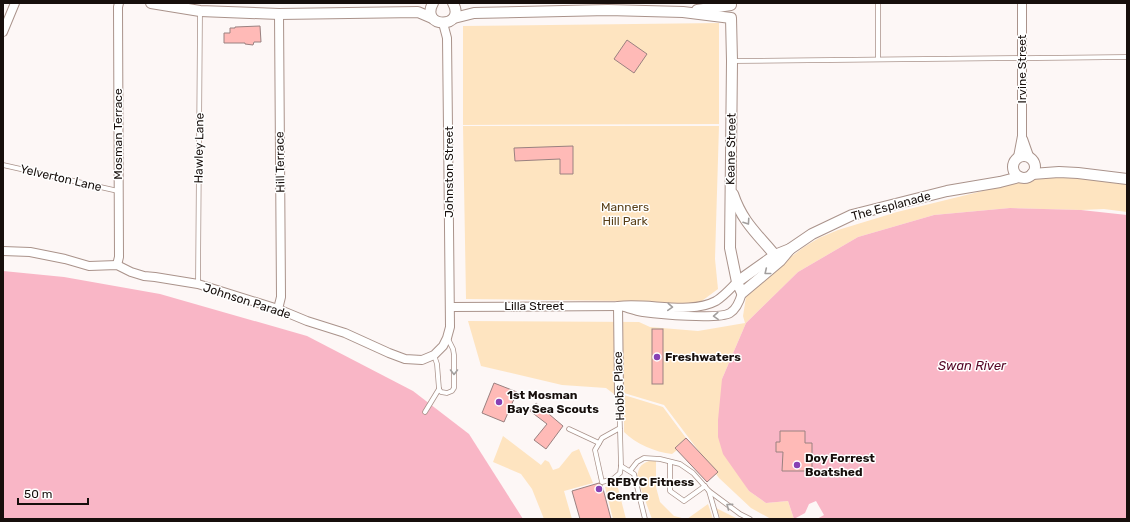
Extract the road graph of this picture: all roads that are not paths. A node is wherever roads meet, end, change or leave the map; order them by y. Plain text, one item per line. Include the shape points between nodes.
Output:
1 (15, 3) edge
2 (119, 3) edge
3 (151, 3) edge
4 (878, 3) edge
5 (1022, 3) edge
6 (433, 4) edge
7 (731, 4) edge
8 (454, 5) edge
9 (608, 6) edge
10 (200, 11) junction
11 (418, 12) junction
12 (683, 12) junction
13 (474, 13) junction
14 (279, 14) junction
15 (432, 18) junction
16 (731, 18) junction
17 (449, 21) junction
18 (3, 32) edge
19 (1127, 56) edge
20 (1022, 57) junction
21 (878, 59) junction
22 (732, 62) junction
23 (1024, 156) junction
24 (3, 165) edge
25 (1013, 168) junction
26 (1034, 171) junction
27 (1019, 177) junction
28 (1127, 179) edge
29 (1000, 182) junction
30 (730, 187) junction
31 (119, 191) junction
32 (3, 251) edge
33 (777, 258) junction
34 (117, 265) junction
35 (737, 282) junction
36 (198, 284) junction
37 (742, 292) junction
38 (618, 306) junction
39 (450, 307) junction
40 (278, 309) junction
41 (447, 338) junction
42 (434, 355) junction
43 (438, 389) junction
44 (619, 394) joint
45 (425, 412) dead end
46 (620, 428) junction
47 (569, 429) dead end
48 (599, 443) junction
49 (670, 462) junction
50 (621, 466) junction
51 (630, 471) junction
52 (704, 486) junction
53 (709, 491) junction
54 (645, 519) edge
55 (717, 519) edge
56 (750, 519) edge

1 - 18 street
2 - 31 street, Mosman Terrace
3 - 10 street
4 - 21 lane
5 - 20 street, Irvine Street
6 - 11 street
6 - 15 street
7 - 12 street
7 - 16 street, Keane Street
8 - 13 street
8 - 17 street via 456,11
9 - 12 street
9 - 13 street
10 - 14 street
10 - 36 lane, Hawley Lane
11 - 14 street
11 - 15 street
12 - 16 street
13 - 17 street
14 - 40 street, Hill Terrace via 281,297
15 - 17 street via 436,21
16 - 22 street, Keane Street
17 - 39 street, Johnston Street via 447,38
19 - 20 lane
20 - 21 lane
20 - 23 street, Irvine Street
21 - 22 lane
22 - 30 street, Keane Street
23 - 25 street via 1014,162
23 - 26 street via 1034,161
24 - 31 lane, Yelverton Lane
25 - 27 street
25 - 29 street
26 - 27 street via 1026,178
26 - 28 street via 1052,170
27 - 29 street, The Esplanade
29 - 33 street, The Esplanade via 947,191 852,215 812,234
30 -> 33 street via 743,217
30 - 35 street, Keane Street via 730,248
31 - 34 street, Mosman Terrace
32 - 34 street, Johnson Parade via 30,252 89,266
33 - 35 street, The Esplanade
33 -> 37 street, The Esplanade
34 - 36 street, Johnson Parade via 144,276
35 - 37 street, Keane Street
38 -> 35 street, Lilla Street via 638,304 696,308 723,297
36 - 40 street, Johnson Parade
37 -> 38 street, Lilla Street via 735,309 721,316 643,312
38 - 39 street, Lilla Street
38 - 44 street, Hobbs Place
39 - 41 street
40 - 42 street, Johnson Parade via 345,333 405,359 422,360
41 - 42 street
41 -> 43 lane via 454,355 454,388 445,393
42 - 43 lane
43 - 45 lane
44 - 46 lane, Hobbs Place
46 - 48 lane via 602,438
46 - 50 lane, Hobbs Place
47 - 48 lane
48 - 50 lane via 595,450 602,482 613,479 620,473
49 - 51 lane via 644,458
49 - 52 lane via 680,464 693,472
49 - 52 lane via 670,491 684,501
50 - 51 lane
51 - 54 lane via 634,474
52 - 53 lane
53 - 55 lane
56 -> 53 lane

